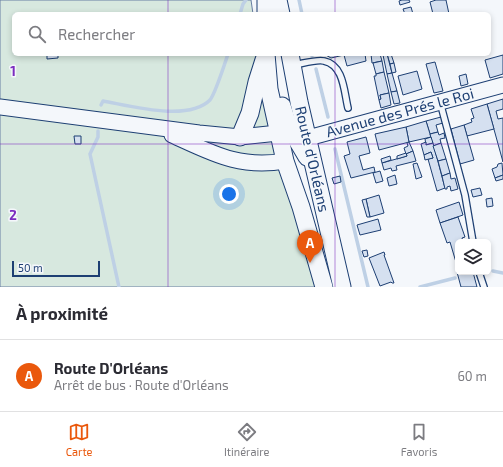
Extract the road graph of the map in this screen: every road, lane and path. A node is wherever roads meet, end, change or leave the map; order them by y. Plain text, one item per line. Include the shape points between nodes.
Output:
1 (266, 0) edge
2 (278, 0) edge
3 (266, 12) edge
4 (281, 12) edge
5 (265, 56) edge
6 (266, 56) edge
7 (273, 56) edge
8 (291, 60) edge
9 (503, 85) edge
10 (440, 102) junction
11 (0, 106) edge
12 (348, 108) dead end
13 (158, 129) junction
14 (278, 134) junction
15 (240, 137) junction
16 (302, 140) junction
17 (285, 161) junction
18 (472, 239) edge
19 (480, 275) edge
20 (324, 287) edge
21 (342, 287) edge
22 (484, 287) edge

1 - 3 main road
2 - 4 main road
5 - 15 main road via 250,113
6 - 14 main road, Route d'Orléans via 269,89
7 - 16 main road via 283,111 288,125
8 - 12 lane via 324,60 332,65 341,74
8 - 16 main road, Route d'Orléans via 299,102
9 - 10 main road, Avenue des Prés le Roi
10 - 16 main road, Avenue des Prés le Roi
10 - 18 lane via 465,195
11 - 13 main road
13 - 15 main road
13 - 17 main road via 230,160 247,163
14 - 15 main road
14 - 16 main road
14 - 17 main road, Route d'Orléans
16 - 17 main road
16 - 21 main road, Route d'Orléans via 314,169
17 - 20 main road, Route d'Orléans
19 - 22 lane

